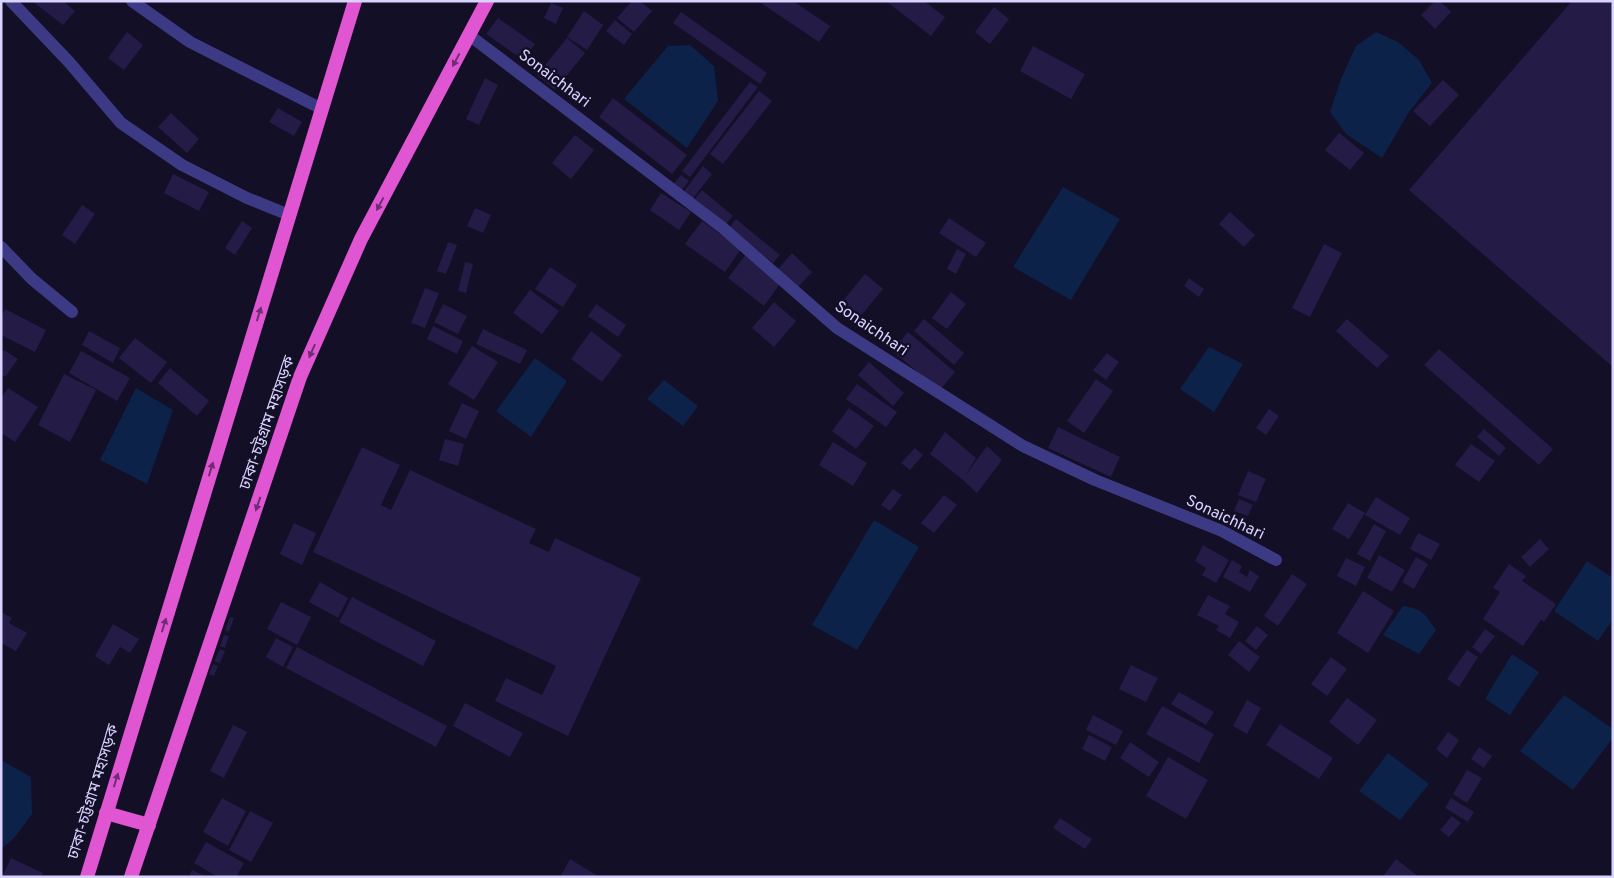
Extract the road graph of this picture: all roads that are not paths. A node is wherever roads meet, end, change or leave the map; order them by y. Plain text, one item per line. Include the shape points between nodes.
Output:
1 (11, 1) edge
2 (132, 1) edge
3 (355, 1) edge
4 (487, 1) edge
5 (469, 35) junction
6 (322, 109) junction
7 (289, 215) junction
8 (1, 246) edge
9 (72, 312) dead end
10 (1276, 560) dead end
11 (106, 813) junction
12 (149, 825) junction
13 (86, 877) edge
14 (131, 877) edge

1 - 7 street via 122,123 182,165 246,198
2 - 6 street via 190,42
3 - 6 highway, ঢাকা-চট্টগ্রাম মহাসড়ক
4 - 5 highway, ঢাকা-চট্টগ্রাম মহাসড়ক
5 - 10 street, Sonaichhari via 723,228 837,328 1023,446 1095,480 1222,532
5 -> 12 highway, ঢাকা-চট্টগ্রাম মহাসড়ক via 361,239 300,377
6 - 7 highway, ঢাকা-চট্টগ্রাম মহাসড়ক
11 -> 7 highway, ঢাকা-চট্টগ্রাম মহাসড়ক
8 - 9 street via 32,279
11 - 12 highway
11 - 13 highway, ঢাকা-চট্টগ্রাম মহাসড়ক
12 - 14 highway, ঢাকা-চট্টগ্রাম মহাসড়ক

